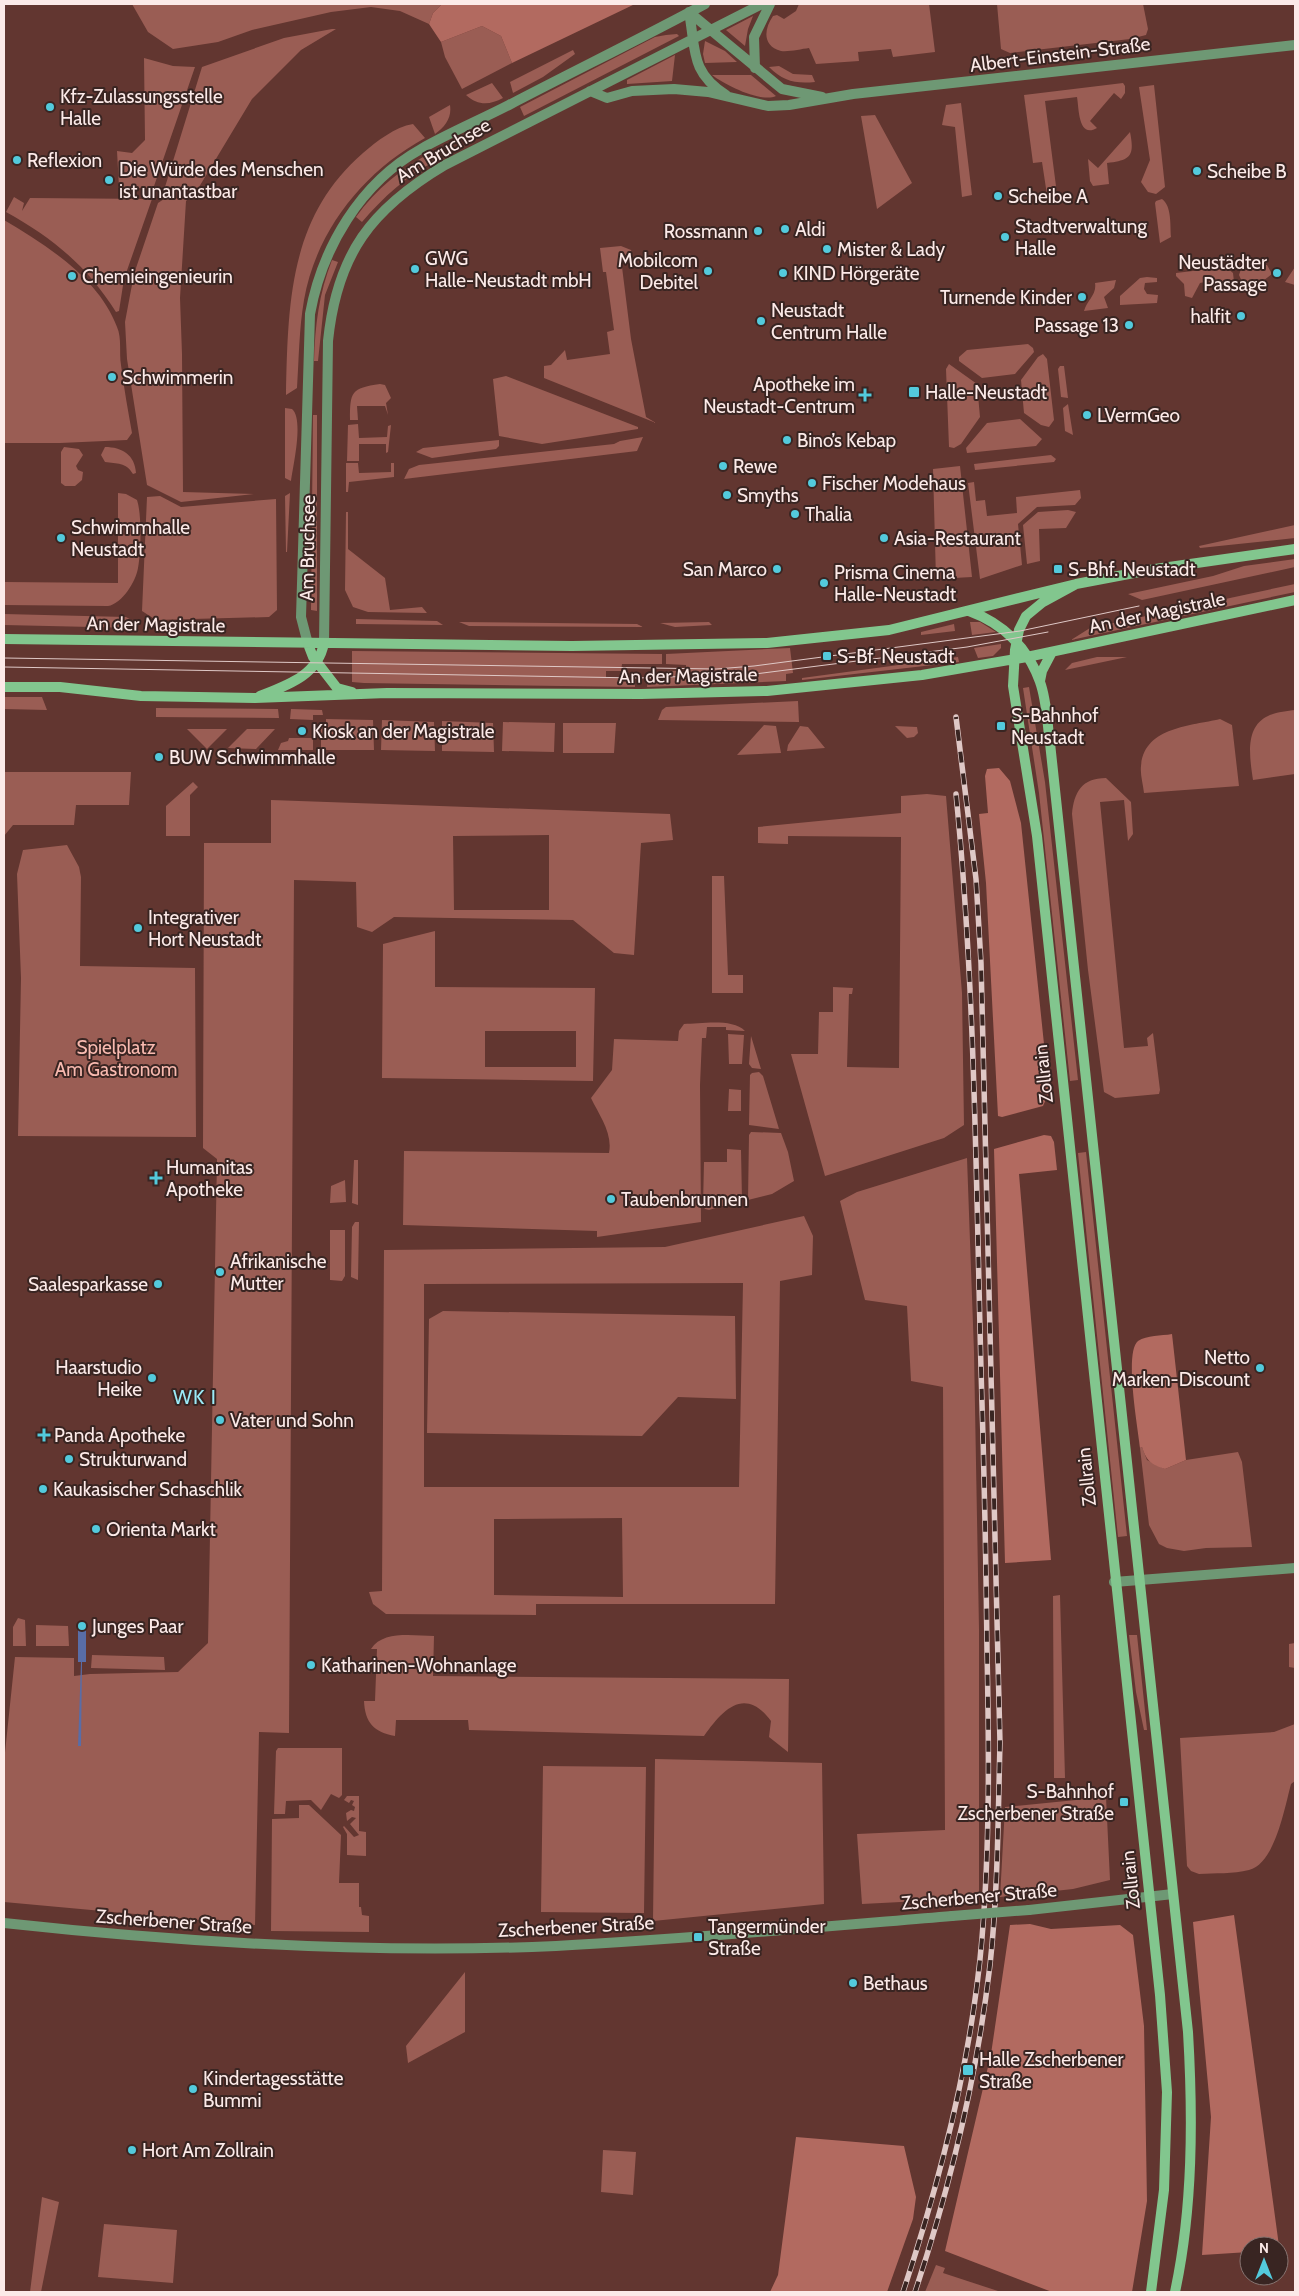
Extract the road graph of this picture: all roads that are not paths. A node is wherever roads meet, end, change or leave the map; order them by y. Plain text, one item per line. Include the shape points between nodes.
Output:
1 (705, 4) edge
2 (762, 4) edge
3 (770, 4) edge
4 (689, 12) junction
5 (710, 30) junction
6 (694, 39) junction
7 (1295, 45) edge
8 (755, 68) junction
9 (590, 91) junction
10 (732, 98) junction
11 (828, 98) junction
12 (1295, 549) edge
13 (1076, 584) junction
14 (1295, 600) edge
15 (968, 611) junction
16 (4, 639) edge
17 (1016, 641) junction
18 (324, 643) junction
19 (308, 644) junction
20 (1052, 652) junction
21 (1027, 657) junction
22 (1013, 659) junction
23 (318, 663) junction
24 (1040, 681) junction
25 (4, 687) edge
26 (360, 694) junction
27 (255, 698) junction
28 (1295, 1568) edge
29 (1140, 1580) junction
30 (1114, 1582) junction
31 (1172, 1894) junction
32 (1149, 1896) junction
33 (4, 1923) edge
34 (1151, 2292) edge
35 (1175, 2292) edge

1 - 4 street, Am Bruchsee
2 - 5 street, Am Bruchsee
3 - 8 street via 754,37
4 - 5 street, Albert-Einstein-Straße
4 - 6 street, Albert-Einstein-Straße
4 - 19 street, Am Bruchsee via 419,150 375,186 340,230 316,283 310,314 301,617
5 - 6 street, Am Bruchsee
5 - 8 street, Albert-Einstein-Straße
6 - 9 street, Am Bruchsee
6 - 10 street, Albert-Einstein-Straße via 699,68 706,80
7 - 11 street, Albert-Einstein-Straße
8 - 11 street, Albert-Einstein-Straße via 782,89
9 - 10 street, Albert-Einstein-Straße via 607,98 632,91 674,88
9 - 18 street, Am Bruchsee via 416,182 366,230 343,270 330,316 328,341
10 - 11 street, Albert-Einstein-Straße via 768,106
12 - 13 main road, An der Magistrale
13 - 15 main road, An der Magistrale
13 - 17 main road, An der Magistrale via 1034,608 1021,625
14 - 20 main road, An der Magistrale
15 - 17 main road via 993,621
15 - 18 main road, An der Magistrale via 889,630 766,643 572,646
16 - 19 main road, An der Magistrale
17 - 21 main road
17 - 22 main road, An der Magistrale
18 - 19 main road, An der Magistrale
18 - 23 main road
19 - 23 main road, An der Magistrale
20 - 21 main road, An der Magistrale
20 - 24 main road
21 - 22 main road, An der Magistrale
21 - 24 main road
22 - 26 main road, An der Magistrale via 922,675 758,692
22 - 30 main road, Zollrain via 1013,686 1037,836
23 - 26 main road, An der Magistrale via 337,688
23 - 27 main road, An der Magistrale via 298,679
24 - 29 main road via 1056,796
25 - 27 main road, An der Magistrale via 60,688 141,696
26 - 27 main road, An der Magistrale
28 - 29 street
29 - 30 street
29 - 31 main road
30 - 32 main road, Zollrain
31 - 32 street, Zscherbener Straße
31 - 35 main road via 1187,2022 1191,2090 1184,2240
32 - 33 street, Zscherbener Straße, bridge via 1029,1910 555,1946 449,1948 262,1944 139,1937
32 - 34 main road, Zollrain via 1167,2092 1164,2190

